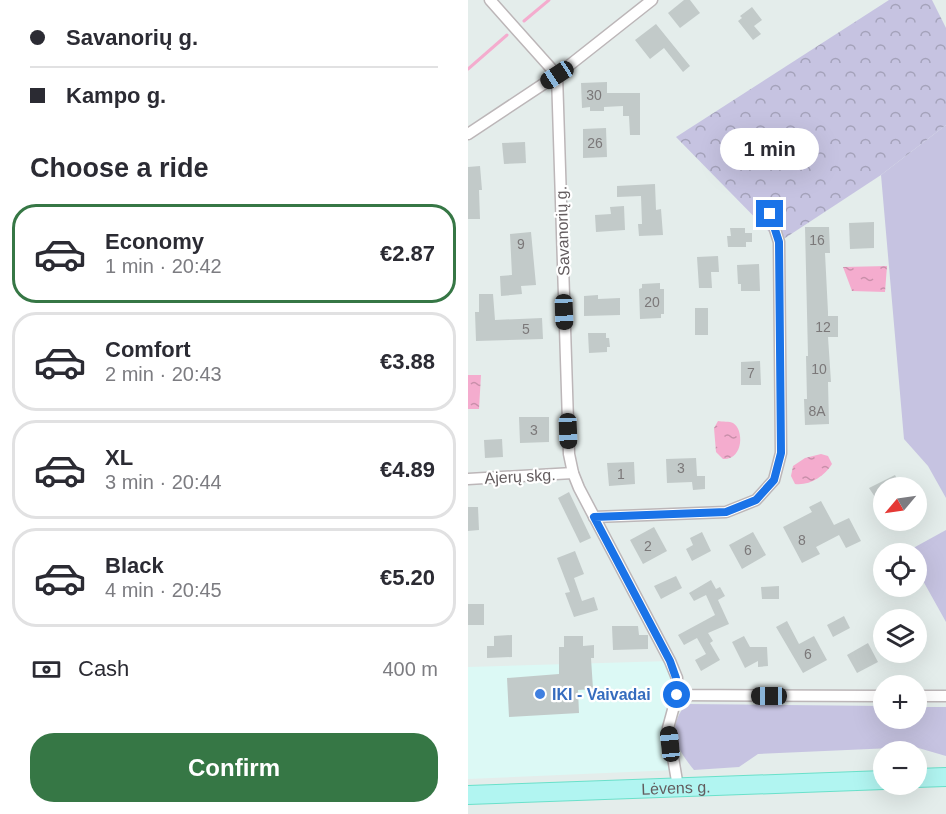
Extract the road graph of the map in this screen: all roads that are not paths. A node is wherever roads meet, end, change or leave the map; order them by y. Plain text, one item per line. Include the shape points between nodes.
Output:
1 (490, 0) edge
2 (652, 0) edge
3 (557, 75) junction
4 (468, 134) edge
5 (770, 214) dead end
6 (573, 473) junction
7 (468, 479) edge
8 (594, 517) junction
9 (677, 695) junction
10 (873, 696) edge
11 (927, 696) edge
12 (946, 696) edge
13 (946, 777) edge
14 (927, 778) edge
15 (873, 780) edge
16 (678, 787) junction
17 (468, 795) edge

1 - 3 street
2 - 3 street
3 - 4 street
3 - 6 street, Savanorių g. via 569,454
5 - 8 street via 779,242 781,453 774,480 756,500 726,512
6 - 7 street, Ajerų skg.
6 - 8 street, Savanorių g.
8 - 9 street, Savanorių g. via 670,661
9 - 10 street
9 - 16 street via 668,728
11 - 12 street
13 - 14 main road
15 - 16 main road, Lėvens g.
16 - 17 main road, Lėvens g.

